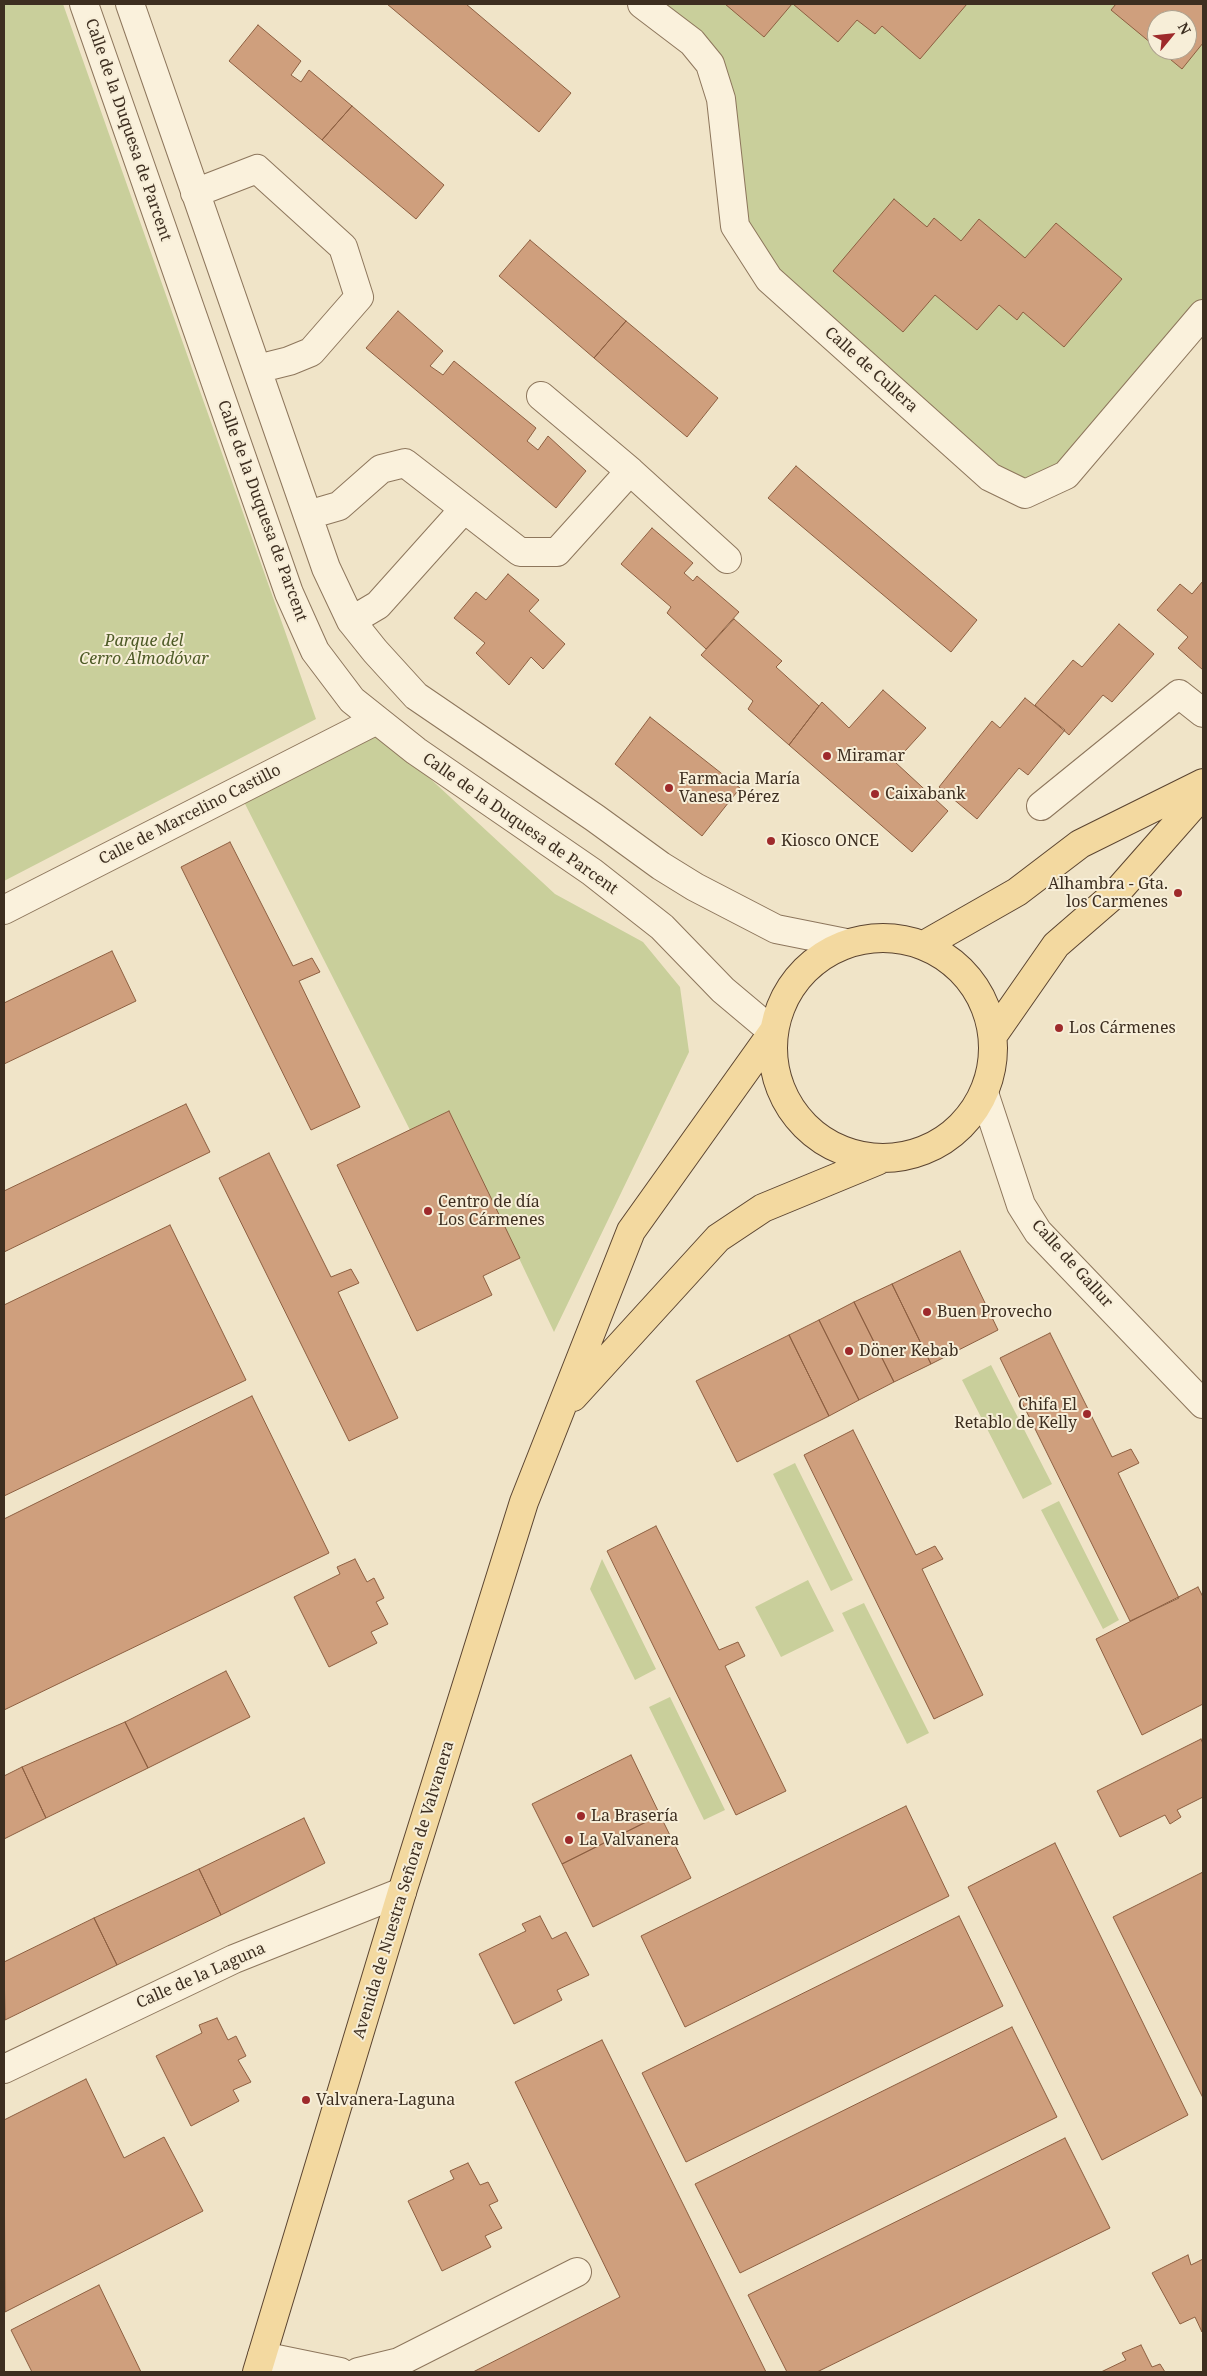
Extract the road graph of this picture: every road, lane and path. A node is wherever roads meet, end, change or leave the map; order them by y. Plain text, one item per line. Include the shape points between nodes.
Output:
1 (84, 4) edge
2 (130, 4) edge
3 (642, 4) edge
4 (195, 193) junction
5 (1203, 314) edge
6 (257, 369) junction
7 (541, 396) dead end
8 (630, 471) junction
9 (464, 509) junction
10 (308, 515) junction
11 (727, 559) dead end
12 (351, 621) junction
13 (1203, 713) edge
14 (377, 720) junction
15 (1203, 784) edge
16 (1203, 794) edge
17 (1041, 806) dead end
18 (4, 910) edge
19 (846, 943) junction
20 (924, 945) junction
21 (773, 1032) junction
22 (994, 1034) junction
23 (985, 1096) junction
24 (877, 1161) junction
25 (1203, 1404) edge
26 (560, 1411) junction
27 (402, 1892) junction
28 (4, 2069) edge
29 (577, 2272) dead end
30 (259, 2364) edge
31 (340, 2372) edge
32 (358, 2372) edge

1 - 14 street, Calle de la Duquesa de Parcent via 289,592 315,651 352,700
2 - 4 street
3 - 5 street, Calle de Cullera via 692,42 710,64 721,100 735,226 769,279 990,477 1024,494 1066,475
4 - 6 street
4 - 6 street via 257,169 343,247 359,296 311,352
6 - 10 street
7 - 8 street
8 - 9 street via 557,552 520,552
8 - 11 street
9 - 10 street via 405,463 381,469 339,506
9 - 12 street via 378,605
10 - 12 street via 326,568
12 - 19 street via 416,696 661,866 776,929
13 - 17 street via 1179,694
14 - 18 street, Calle de Marcelino Castillo
14 - 21 street, Calle de la Duquesa de Parcent via 662,927 723,990
15 - 20 main road via 1080,844 1017,892
16 - 22 main road via 1116,893 1056,945
19 - 20 main road via 885,937
19 - 21 main road via 811,964 786,994
20 - 22 main road via 971,980
21 - 24 main road via 776,1078 797,1119 832,1149
21 - 26 main road, Avenida de Nuestra Señora de Valvanera via 631,1231
22 - 23 main road
23 - 24 main road, Avenida de Nuestra Señora de Valvanera via 932,1150
23 - 25 street, Calle de Gallur via 1021,1205 1038,1232
24 - 26 main road, Avenida de Nuestra Señora de Valvanera via 763,1208 718,1238
26 - 27 main road, Avenida de Nuestra Señora de Valvanera via 524,1502
27 - 28 street, Calle de la Laguna via 234,1959
27 - 30 main road, Avenida de Nuestra Señora de Valvanera
29 - 32 street via 399,2362
30 - 31 street

